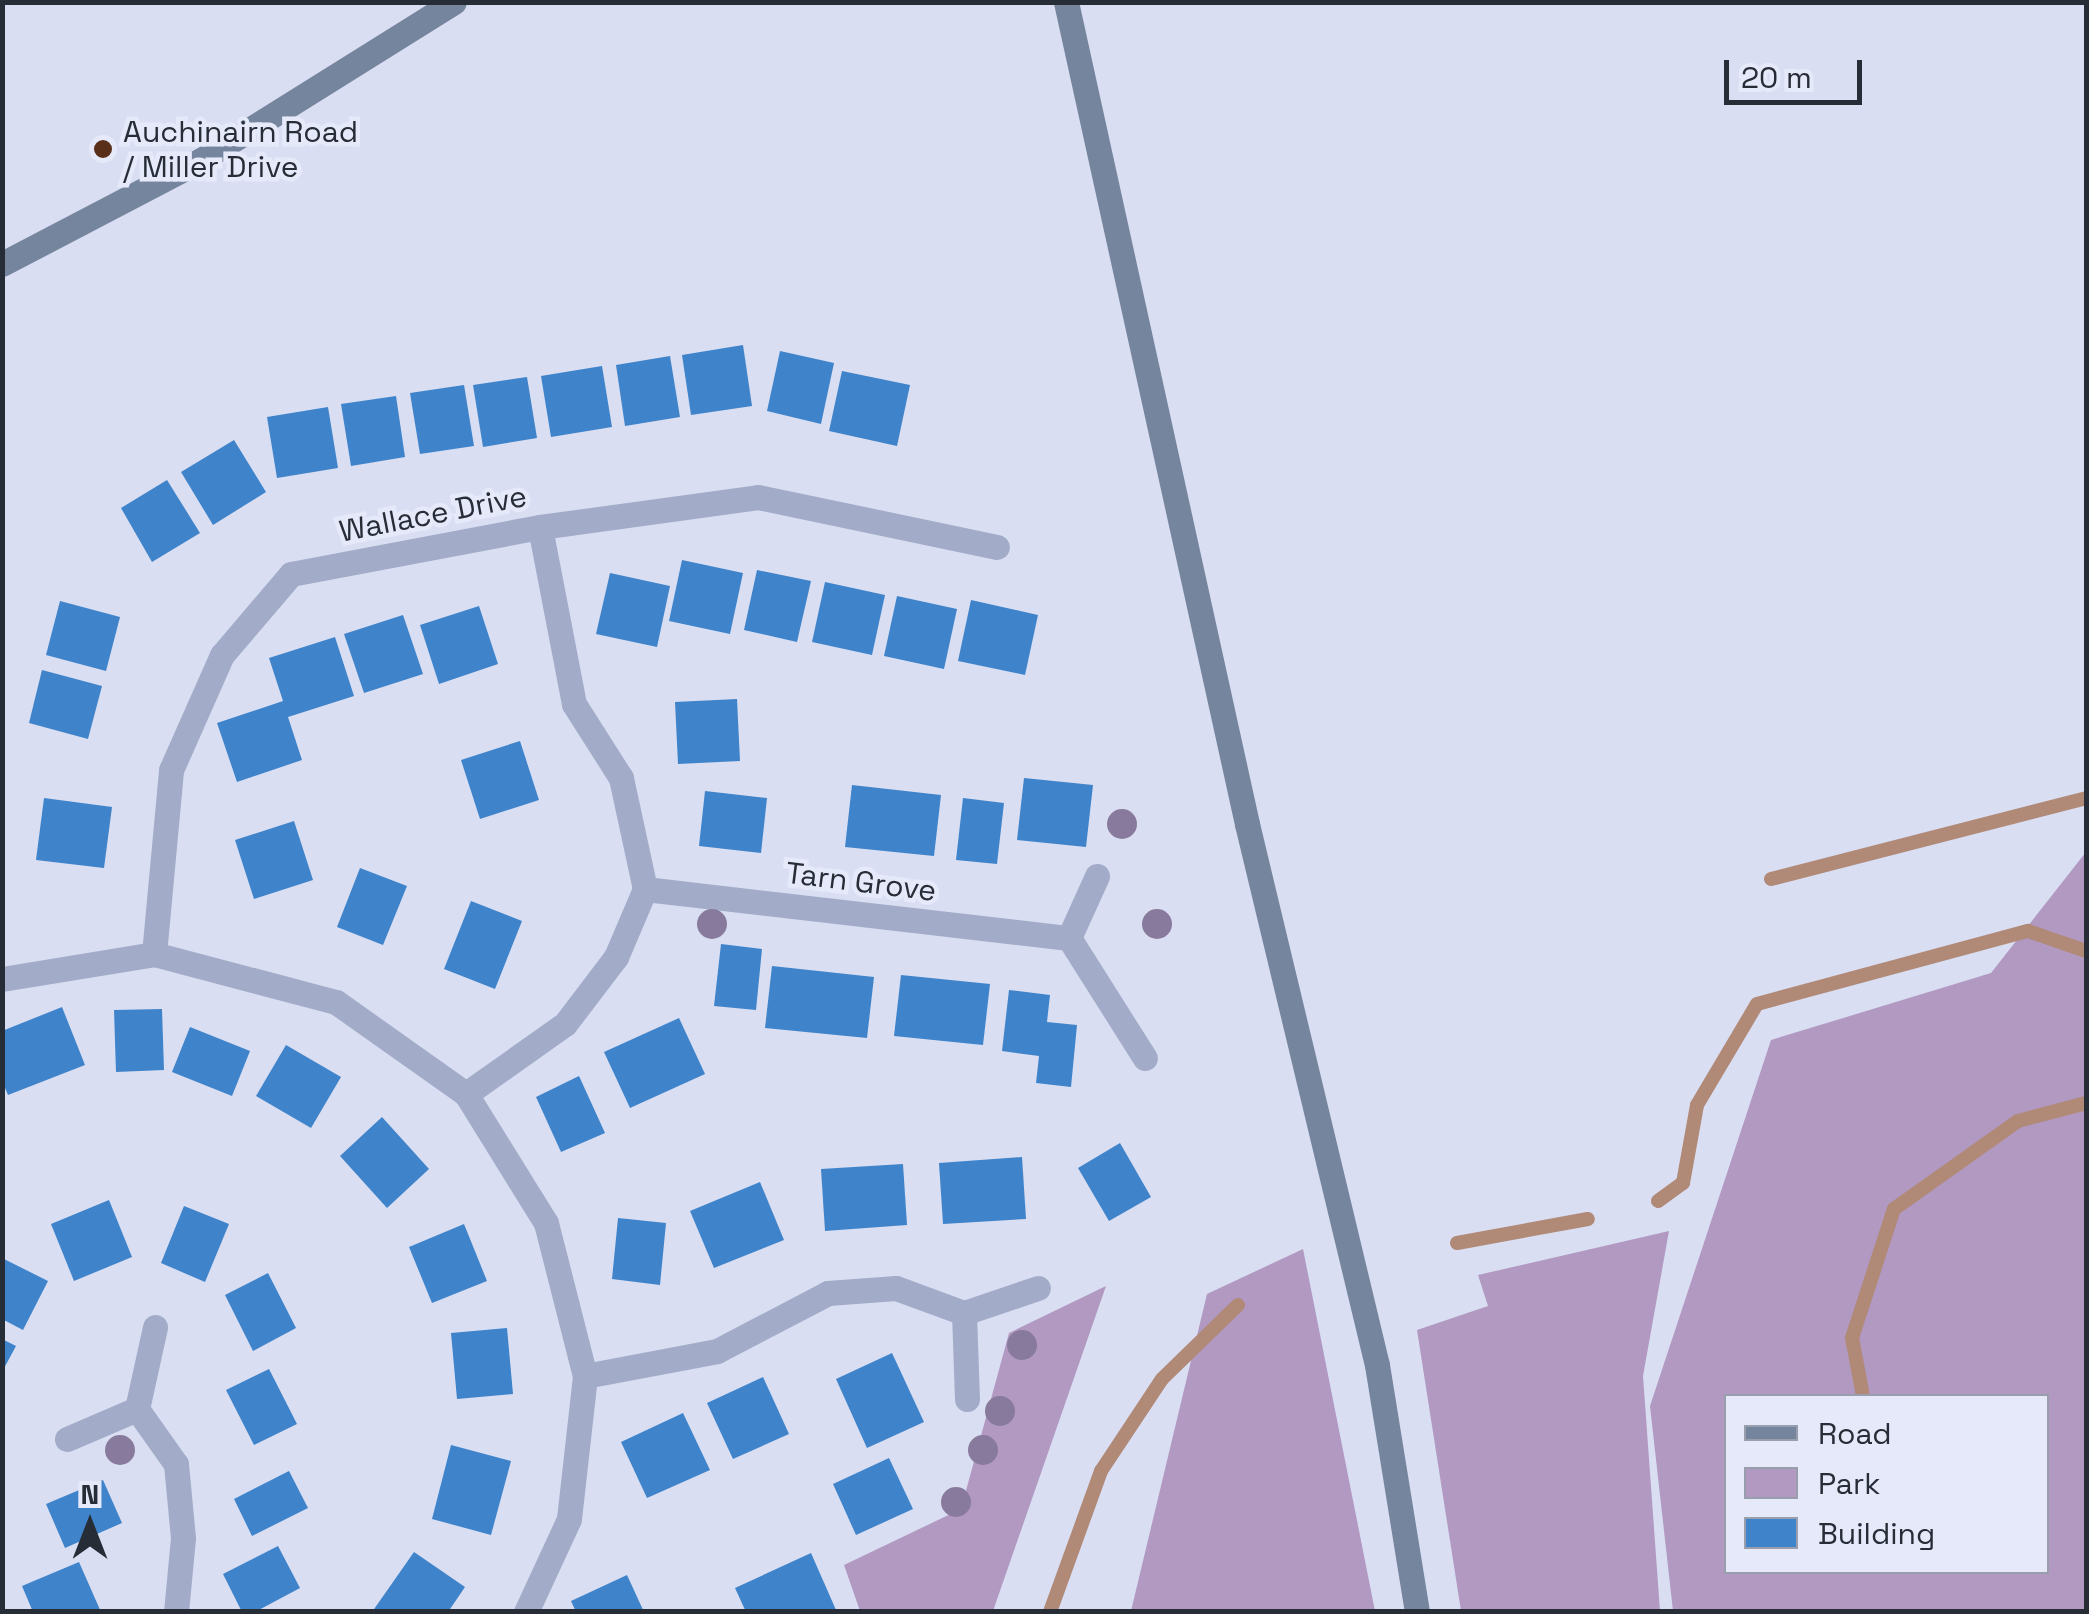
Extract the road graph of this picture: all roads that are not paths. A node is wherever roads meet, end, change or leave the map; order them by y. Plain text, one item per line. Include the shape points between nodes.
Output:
1 (454, 2) edge
2 (1066, 2) edge
3 (2, 264) edge
4 (540, 527) junction
5 (997, 547) dead end
6 (1097, 876) dead end
7 (645, 889) junction
8 (1069, 938) junction
9 (154, 954) junction
10 (2, 979) edge
11 (1144, 1058) dead end
12 (466, 1094) junction
13 (1038, 1288) dead end
14 (964, 1313) junction
15 (155, 1327) dead end
16 (585, 1376) junction
17 (967, 1400) dead end
18 (137, 1410) junction
19 (67, 1439) dead end
20 (176, 1612) edge
21 (526, 1612) edge
22 (1417, 1612) edge

1 - 3 main road via 201,160
2 - 22 main road via 1247,824 1378,1365
4 - 5 street, Wallace Drive via 758,497
4 - 7 street via 574,704 621,778
4 - 9 street, Wallace Drive via 291,574 222,654 171,770
6 - 8 street
7 - 8 street, Tarn Grove
7 - 12 street via 616,958 565,1024
8 - 11 street
9 - 10 street
9 - 12 street via 336,1002
12 - 16 street via 546,1223
13 - 14 street
14 - 16 street via 896,1288 828,1293 718,1351
14 - 17 street
15 - 18 street
16 - 21 street via 569,1519
18 - 19 street
18 - 20 street via 176,1464 183,1538

